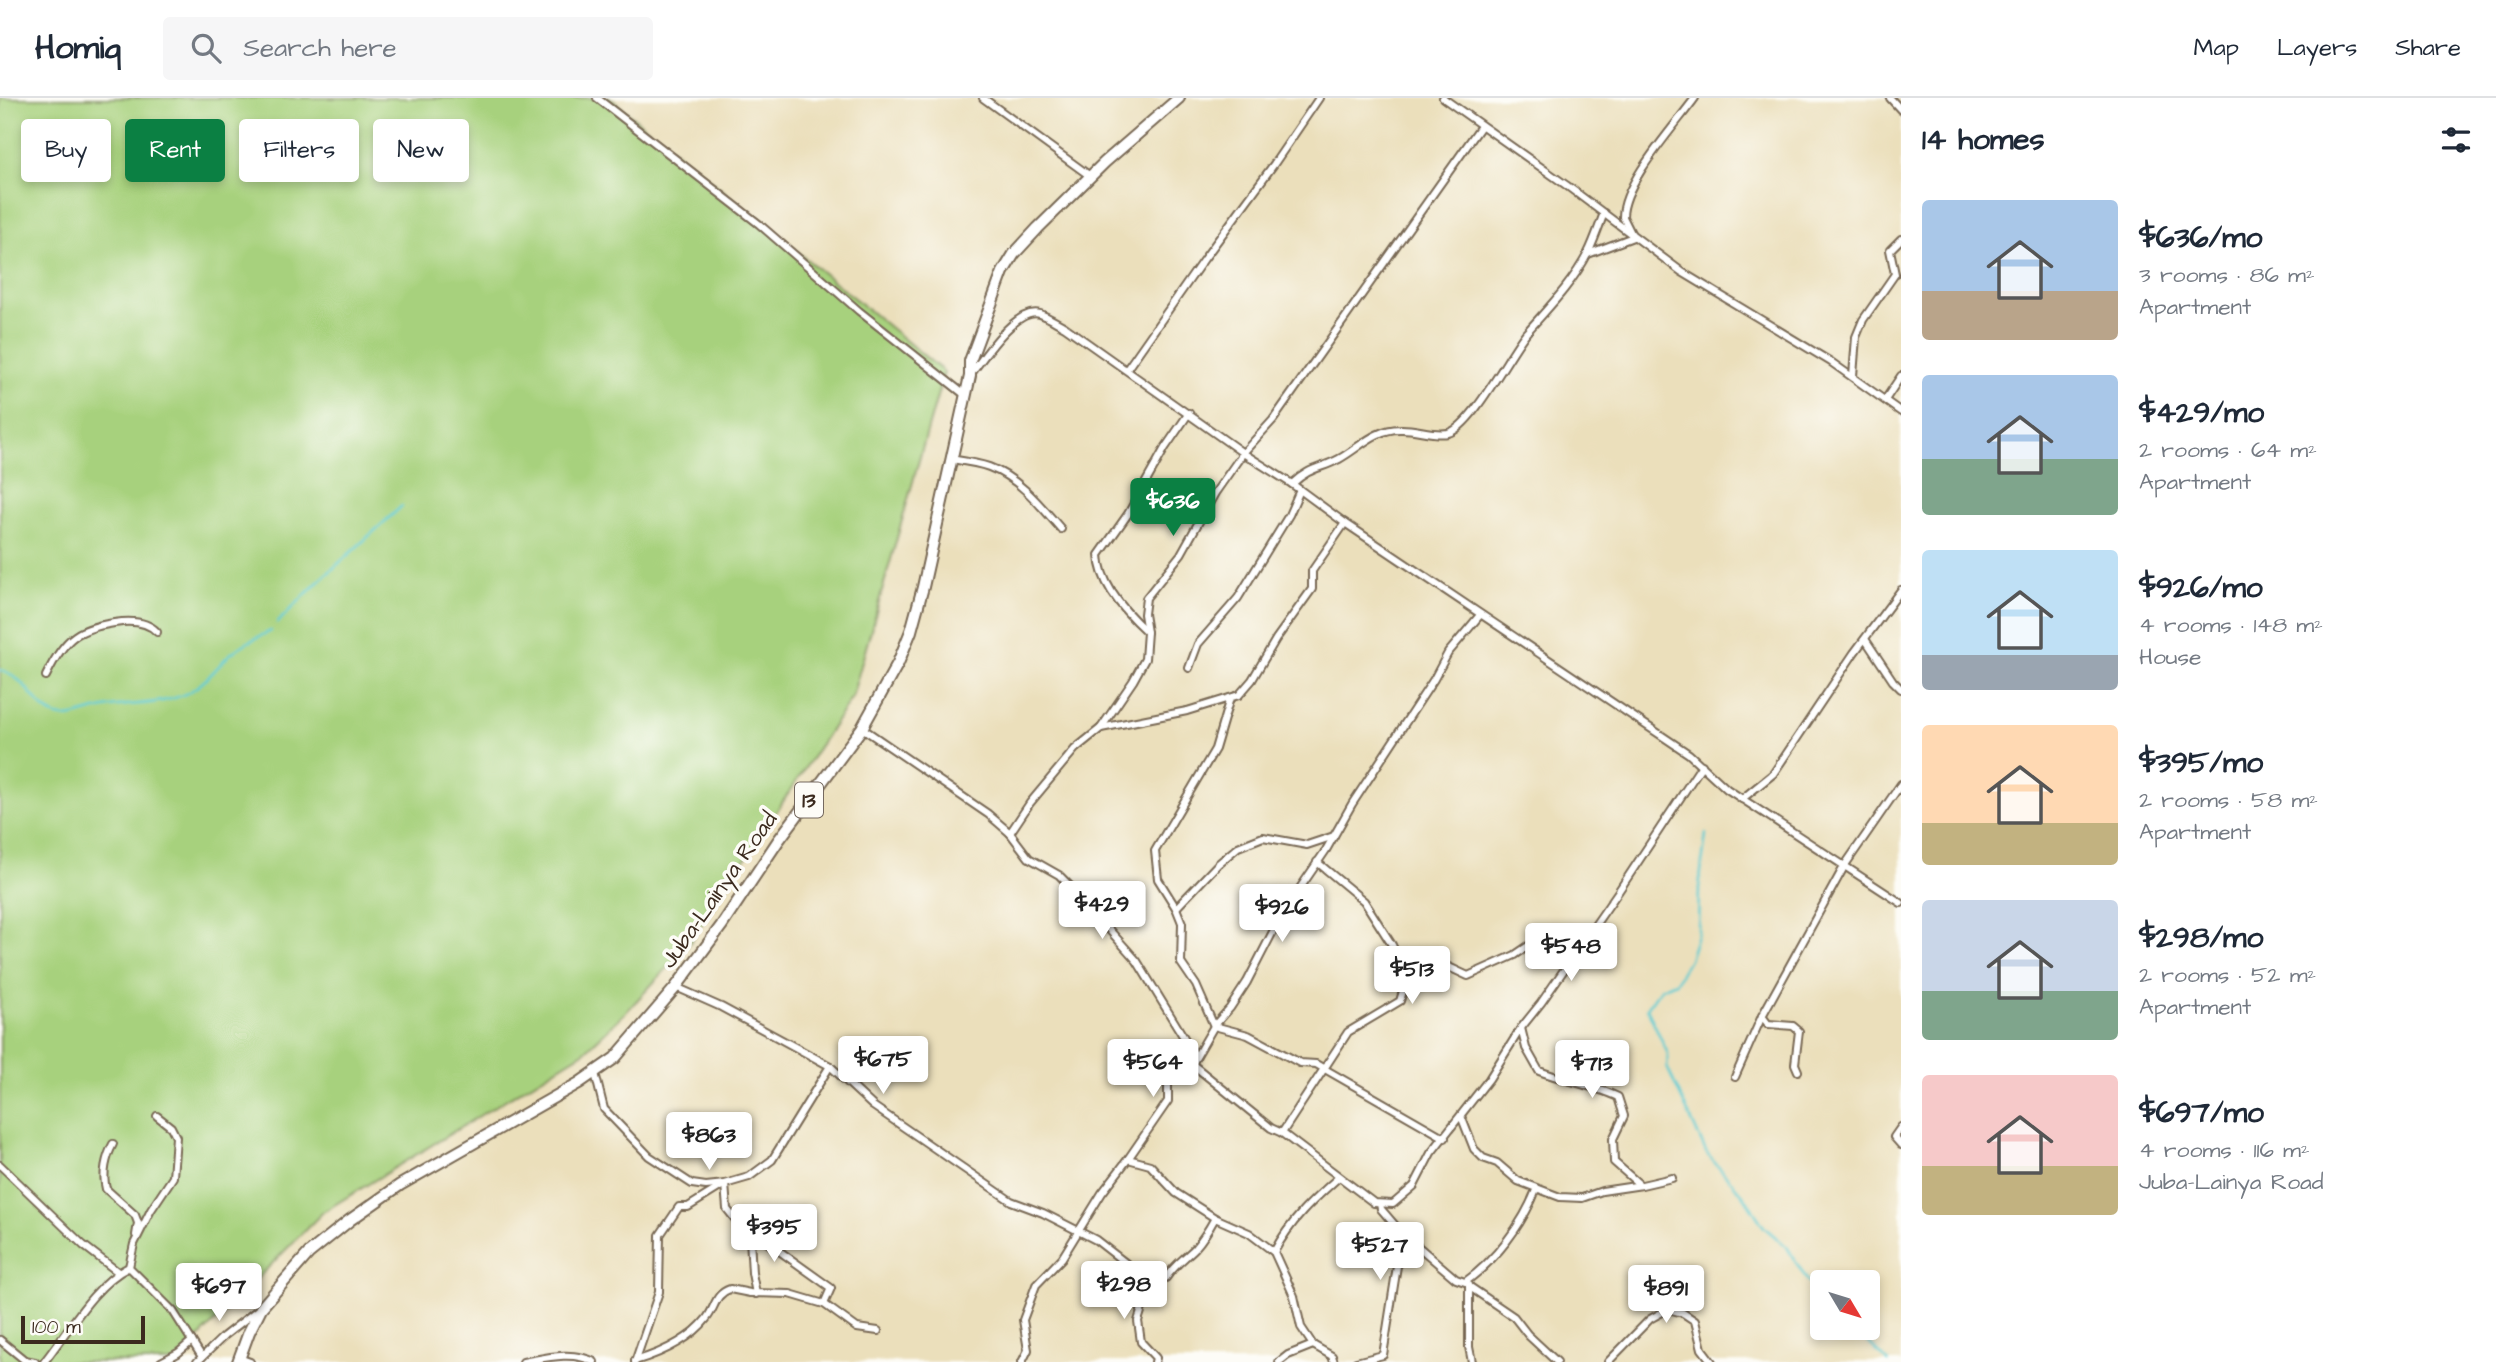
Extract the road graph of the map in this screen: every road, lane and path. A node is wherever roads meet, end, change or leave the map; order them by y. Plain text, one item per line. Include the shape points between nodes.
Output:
1 (597, 98) edge
2 (983, 98) edge
3 (1179, 98) edge
4 (1318, 98) edge
5 (1443, 98) edge
6 (1695, 98) edge
7 (1890, 98) edge
8 (1901, 110) edge
9 (1481, 126) junction
10 (1090, 177) junction
11 (1604, 213) junction
12 (1633, 237) junction
13 (1901, 239) edge
14 (1588, 254) junction
15 (1127, 369) junction
16 (970, 376) junction
17 (1853, 376) junction
18 (1901, 376) edge
19 (965, 395) junction
20 (1885, 400) junction
21 (1901, 412) edge
22 (1189, 413) junction
23 (1243, 453) junction
24 (951, 459) junction
25 (1293, 484) junction
26 (1300, 490) junction
27 (1345, 523) junction
28 (1060, 529) dead end
29 (1901, 590) edge
30 (1480, 615) junction
31 (157, 632) dead end
32 (1147, 632) junction
33 (1865, 639) junction
34 (1189, 668) dead end
35 (46, 676) dead end
36 (1901, 689) edge
37 (1230, 698) junction
38 (862, 728) junction
39 (1101, 728) junction
40 (1702, 765) junction
41 (1901, 784) edge
42 (1742, 799) junction
43 (1010, 833) junction
44 (1334, 836) junction
45 (1317, 862) junction
46 (1845, 865) junction
47 (1901, 903) edge
48 (1176, 908) junction
49 (1569, 962) junction
50 (1407, 978) junction
51 (676, 987) junction
52 (1762, 1016) junction
53 (1214, 1026) junction
54 (1521, 1028) junction
55 (1194, 1054) dead end
56 (1192, 1064) junction
57 (830, 1066) junction
58 (1325, 1069) junction
59 (1798, 1072) dead end
60 (595, 1073) junction
61 (1735, 1077) dead end
62 (157, 1116) dead end
63 (1461, 1116) junction
64 (1901, 1127) edge
65 (1282, 1133) junction
66 (1445, 1138) junction
67 (113, 1144) dead end
68 (1901, 1145) edge
69 (1128, 1159) junction
70 (0, 1165) edge
71 (1339, 1177) junction
72 (1672, 1178) dead end
73 (725, 1184) junction
74 (1640, 1185) junction
75 (1536, 1190) junction
76 (1380, 1204) junction
77 (1215, 1218) junction
78 (736, 1219) junction
79 (1399, 1230) junction
80 (1077, 1232) junction
81 (134, 1244) junction
82 (1274, 1252) junction
83 (129, 1266) junction
84 (118, 1272) junction
85 (1151, 1280) junction
86 (1468, 1284) junction
87 (757, 1294) junction
88 (824, 1304) junction
89 (261, 1308) junction
90 (878, 1331) dead end
91 (0, 1340) edge
92 (192, 1341) junction
93 (1313, 1345) junction
94 (200, 1360) edge
95 (26, 1361) edge
96 (243, 1361) edge
97 (35, 1362) edge
98 (44, 1362) edge
99 (161, 1362) edge
100 (523, 1362) edge
101 (594, 1362) edge
102 (635, 1362) edge
103 (1022, 1362) edge
104 (1155, 1362) edge
105 (1279, 1362) edge
106 (1334, 1362) edge
107 (1356, 1362) edge
108 (1472, 1362) edge
109 (1557, 1362) edge
110 (1608, 1362) edge
111 (1712, 1362) edge

1 - 19 street via 759,224
2 - 10 street
3 - 10 main road, Juba-Lainya Road / 13
4 - 15 street
5 - 9 street
6 - 12 street via 1630,190 1623,216
7 - 8 street
9 - 11 street
9 - 23 street via 1273,420
10 - 16 main road, Juba-Lainya Road / 13 via 1007,265 977,339
11 - 12 street
11 - 14 street
12 - 14 street
12 - 17 street
13 - 17 street via 1890,250 1895,274 1856,337
14 - 25 street via 1460,425 1446,433 1384,431 1331,463 1308,470
15 - 16 street via 1065,327 1029,314 995,342
15 - 22 street
16 - 19 main road, Juba-Lainya Road / 13
17 - 20 street
18 - 20 street
19 - 24 main road, Juba-Lainya Road / 13
20 - 21 street
22 - 23 street
22 - 32 street via 1099,555 1119,603
23 - 25 street
23 - 32 street via 1181,554 1146,598
24 - 28 street via 986,466 1005,476 1038,502
24 - 38 main road, Juba-Lainya Road / 13 via 911,631
25 - 26 street
26 - 27 street
26 - 34 street via 1253,577 1198,644
27 - 30 street
27 - 37 street via 1312,572 1312,589 1252,680
29 - 33 street
30 - 40 street
30 - 44 street via 1448,653
31 - 35 street via 151,625 126,622 82,630
32 - 39 street via 1145,659
33 - 36 street
33 - 42 street via 1773,774
37 - 39 street
37 - 48 street via 1215,749 1155,851 1158,879
38 - 43 street
38 - 51 main road, Juba-Lainya Road / 13
39 - 43 street via 1075,749
40 - 42 street
40 - 49 street
41 - 46 street
42 - 46 street
43 - 55 street via 1029,858 1072,888 1137,961
44 - 45 street
44 - 48 street via 1307,845 1263,837 1238,847
45 - 50 street via 1364,901
45 - 53 street via 1281,916 1247,982
46 - 47 street
46 - 52 street
48 - 53 street via 1182,923 1181,963
49 - 50 street via 1543,936 1515,955 1468,976 1436,961
49 - 54 street
50 - 58 street via 1399,1002 1348,1032
51 - 57 street
51 - 60 main road, Juba-Lainya Road / 13 via 628,1045
52 - 59 street via 1768,1024 1793,1026 1799,1031
52 - 61 street
53 - 56 street
53 - 58 street via 1248,1035 1300,1063
54 - 63 street
54 - 74 street via 1539,1071 1618,1097 1624,1116 1613,1139 1614,1163
56 - 65 street
56 - 69 street via 1176,1070 1168,1081 1168,1101
57 - 73 street via 772,1160 749,1177
57 - 80 street via 873,1106 1012,1201
58 - 65 street
58 - 66 street
60 - 73 street via 604,1109 649,1156 692,1184
60 - 89 main road, Juba-Lainya Road / 13 via 400,1185 350,1220 309,1253
62 - 81 street via 172,1127 176,1138 173,1177
63 - 66 street
63 - 75 street via 1483,1158
64 - 68 street via 1895,1137
65 - 71 street
66 - 76 street via 1414,1186 1394,1205
67 - 81 street via 104,1184 135,1215
69 - 77 street via 1150,1165 1176,1193
69 - 80 street
70 - 84 street via 83,1245
71 - 76 street
71 - 82 street via 1285,1231
72 - 74 street
73 - 78 street via 727,1209
73 - 102 street via 688,1207 679,1207 660,1235 659,1292
74 - 75 street via 1582,1198
75 - 86 street via 1502,1245
76 - 79 street
77 - 82 street via 1250,1233
77 - 85 street via 1166,1278
78 - 87 street via 750,1238
78 - 88 street via 831,1288
79 - 86 street
79 - 107 street via 1383,1354
80 - 85 street via 1096,1240
80 - 103 street via 1062,1258 1036,1285 1023,1320 1028,1350
81 - 83 street
82 - 93 street via 1294,1296 1301,1326
83 - 84 street
83 - 92 street via 173,1311
84 - 98 street
85 - 104 street via 1138,1321 1141,1342
86 - 108 street
86 - 109 street via 1514,1317
87 - 88 street via 790,1294
87 - 102 street via 723,1291 708,1316 690,1333 666,1351
88 - 90 street via 857,1328
89 - 94 street
89 - 96 main road, Juba-Lainya Road / 13
91 - 95 street
92 - 94 street
92 - 99 street
93 - 105 street
93 - 106 street
95 - 97 street
100 - 101 street via 561,1356
110 - 111 street via 1650,1319 1668,1309 1695,1321 1702,1349

